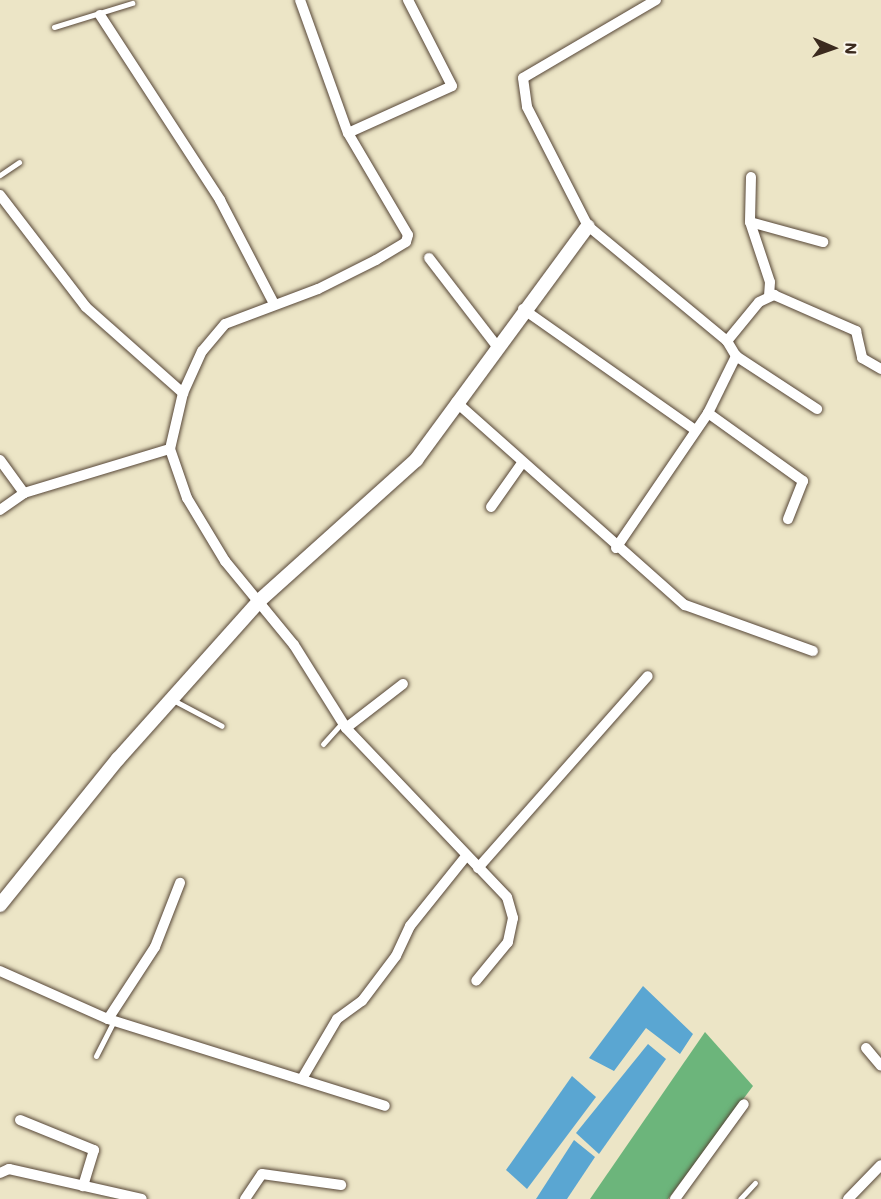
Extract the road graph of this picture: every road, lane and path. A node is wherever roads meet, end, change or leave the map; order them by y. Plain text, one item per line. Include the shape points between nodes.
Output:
1 (300, 0) edge
2 (408, 0) edge
3 (656, 0) edge
4 (132, 3) dead end
5 (100, 15) junction
6 (54, 27) dead end
7 (348, 133) junction
8 (19, 162) dead end
9 (0, 175) edge
10 (751, 177) dead end
11 (0, 195) edge
12 (750, 222) junction
13 (588, 226) junction
14 (823, 242) dead end
15 (429, 258) dead end
16 (769, 295) junction
17 (273, 302) junction
18 (523, 309) junction
19 (727, 341) junction
20 (496, 345) junction
21 (736, 356) junction
22 (881, 369) edge
23 (183, 393) junction
24 (456, 402) junction
25 (817, 409) dead end
26 (708, 413) junction
27 (695, 430) junction
28 (170, 449) junction
29 (0, 460) edge
30 (522, 463) junction
31 (24, 493) junction
32 (491, 507) dead end
33 (0, 510) edge
34 (788, 519) dead end
35 (616, 548) junction
36 (260, 600) junction
37 (813, 651) dead end
38 (648, 676) dead end
39 (403, 684) dead end
40 (171, 699) junction
41 (344, 725) junction
42 (222, 726) dead end
43 (323, 744) dead end
44 (466, 856) junction
45 (478, 868) junction
46 (180, 883) dead end
47 (0, 905) edge
48 (0, 971) edge
49 (476, 981) dead end
50 (111, 1020) junction
51 (866, 1048) dead end
52 (96, 1056) dead end
53 (881, 1066) edge
54 (303, 1077) junction
55 (744, 1104) dead end
56 (385, 1106) dead end
57 (20, 1120) dead end
58 (881, 1165) edge
59 (0, 1173) edge
60 (755, 1183) dead end
61 (341, 1185) dead end
62 (82, 1186) junction
63 (142, 1199) edge
64 (245, 1199) edge
65 (675, 1199) edge
66 (740, 1199) edge
67 (848, 1199) edge

1 - 7 street
2 - 7 street via 452,86
3 - 13 street via 523,78 527,107
4 - 5 lane
5 - 6 lane
5 - 17 street via 220,200
7 - 17 street via 366,170 405,221 406,242 318,289
8 - 9 lane
10 - 12 street
11 - 23 street via 86,307
12 - 14 street
12 - 16 street via 770,282
13 - 18 street
13 - 19 street
15 - 20 street
16 - 19 street
16 - 22 street via 856,331 862,358
17 - 23 street via 225,324 212,336
18 - 20 street
18 - 27 street
19 - 21 street
20 - 24 street
21 - 25 street
21 - 26 street
23 - 28 street
24 - 30 street
24 - 36 street via 416,460
26 - 27 street
26 - 34 street via 803,481
27 - 35 street
28 - 31 street
28 - 36 street via 187,498 225,561
29 - 31 street
30 - 32 street
30 - 35 street
31 - 33 street
35 - 37 street via 685,605
36 - 40 street
36 - 41 street
38 - 45 street
39 - 41 street
40 - 42 lane
40 - 47 street
41 - 43 lane
41 - 44 street
44 - 45 street
44 - 54 street via 410,926 396,956 362,1001 337,1019
45 - 49 street via 507,897 513,918 508,942
46 - 50 street via 155,947
48 - 50 street
50 - 52 lane
50 - 54 street
51 - 53 street
54 - 56 street
55 - 65 street
57 - 62 street via 94,1150
58 - 67 street
59 - 62 street via 9,1169
60 - 66 lane
61 - 64 street via 262,1174
62 - 63 street

